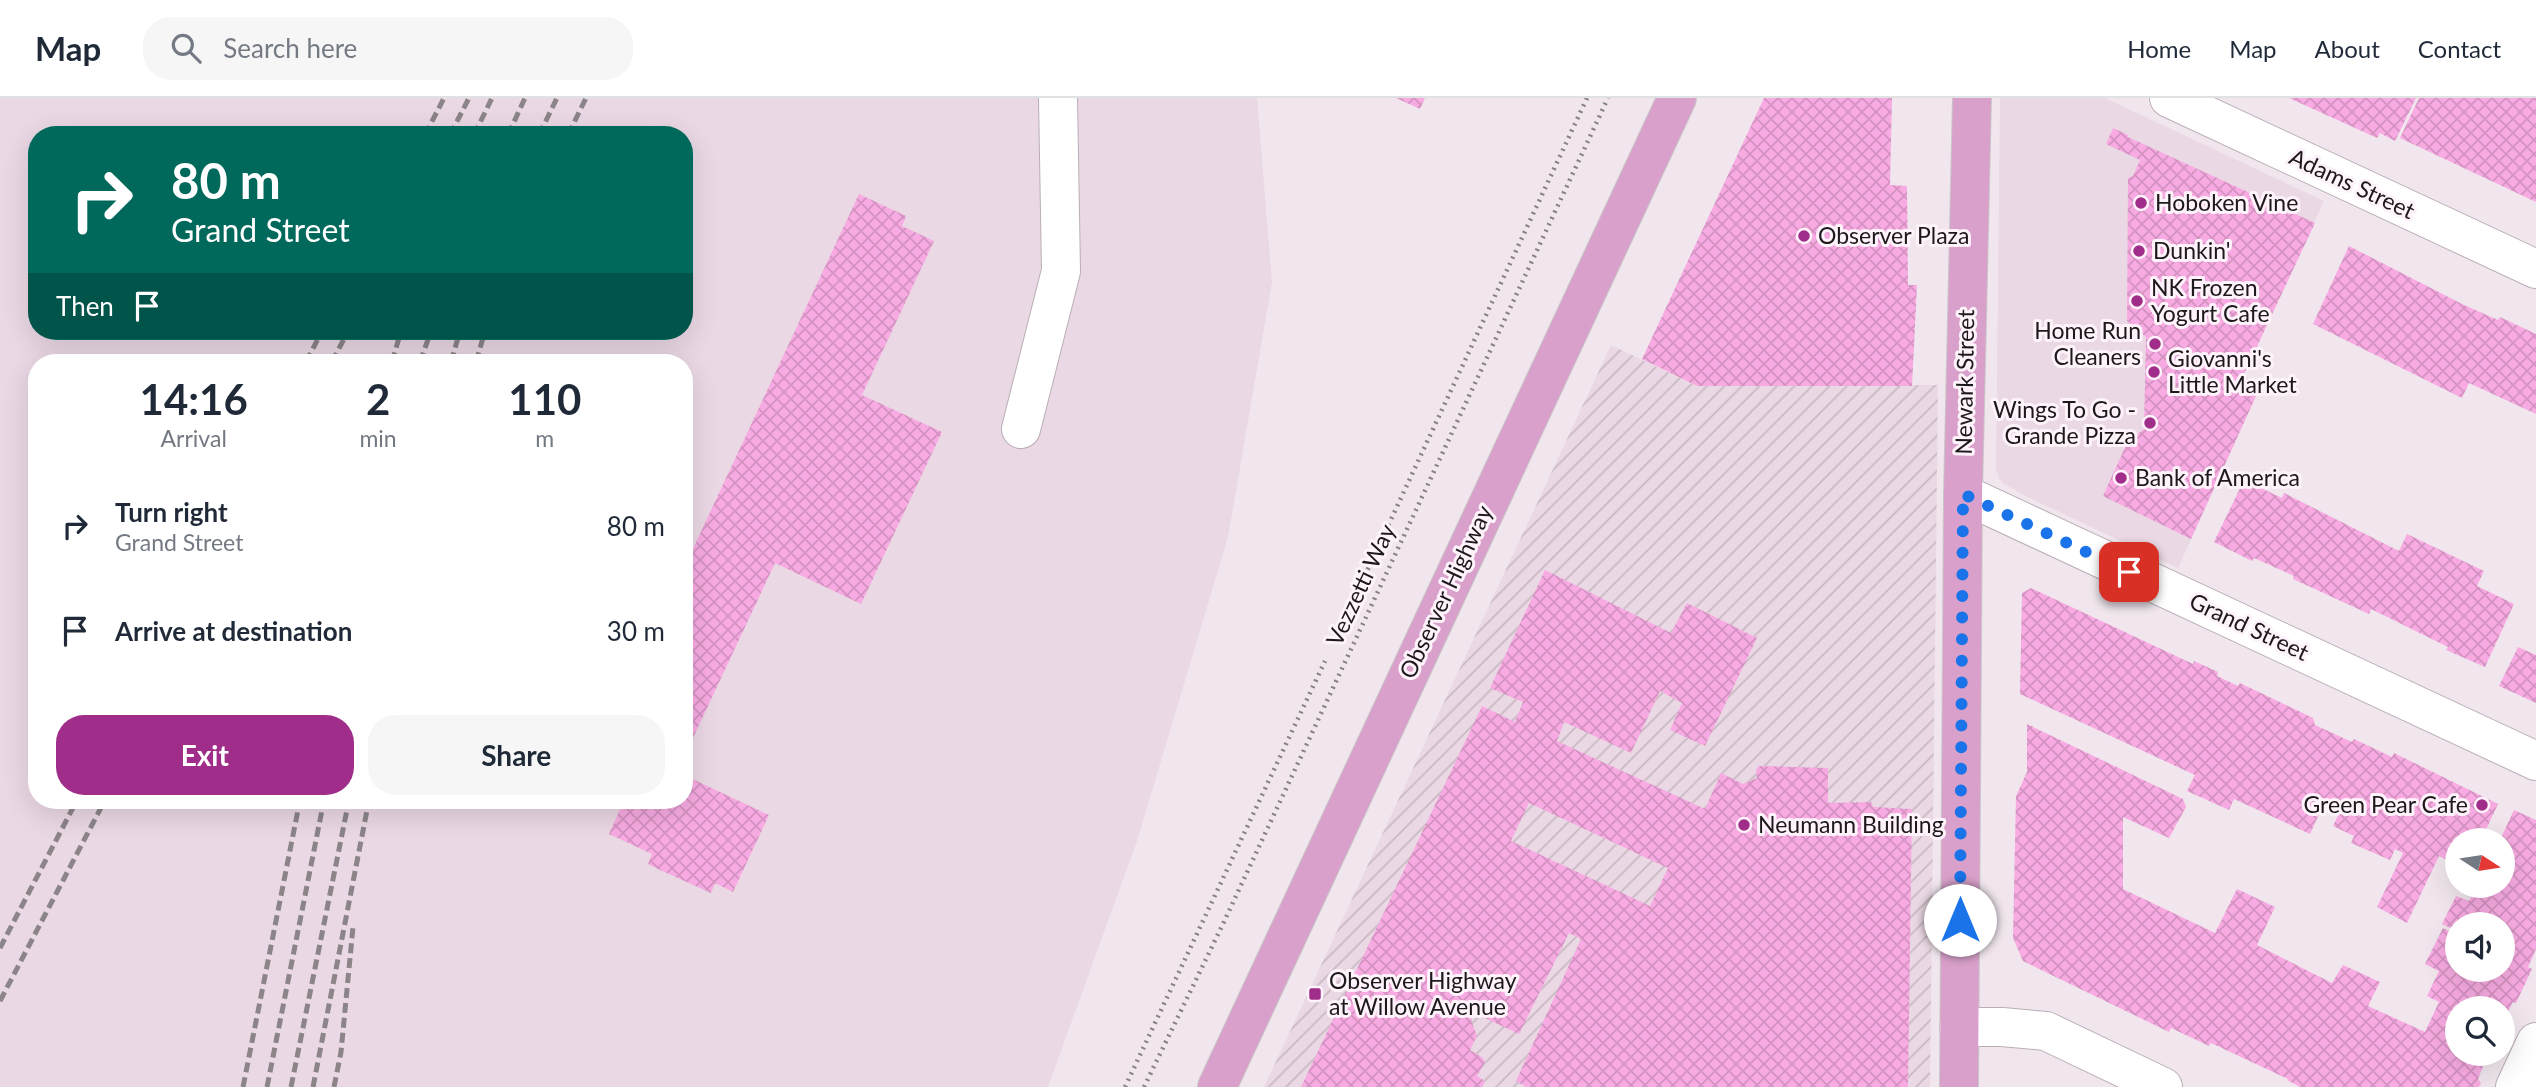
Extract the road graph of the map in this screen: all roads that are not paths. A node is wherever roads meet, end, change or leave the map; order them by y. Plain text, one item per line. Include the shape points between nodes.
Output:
1 (1058, 98) edge
2 (1677, 98) edge
3 (1972, 98) edge
4 (2169, 98) edge
5 (2536, 269) edge
6 (1021, 429) dead end
7 (1963, 494) junction
8 (2536, 761) edge
9 (1959, 1027) junction
10 (2536, 1042) edge
11 (1217, 1087) edge
12 (1959, 1087) edge
13 (2162, 1087) edge
14 (2515, 1087) edge

1 - 6 street via 1061,271
2 - 11 main road, Observer Highway
3 - 7 main road, Newark Street
4 - 5 street, Adams Street
7 - 8 street, Grand Street
7 - 9 main road, Newark Street
9 - 12 main road, Newark Street
9 - 13 street via 2046,1031
10 - 14 street

